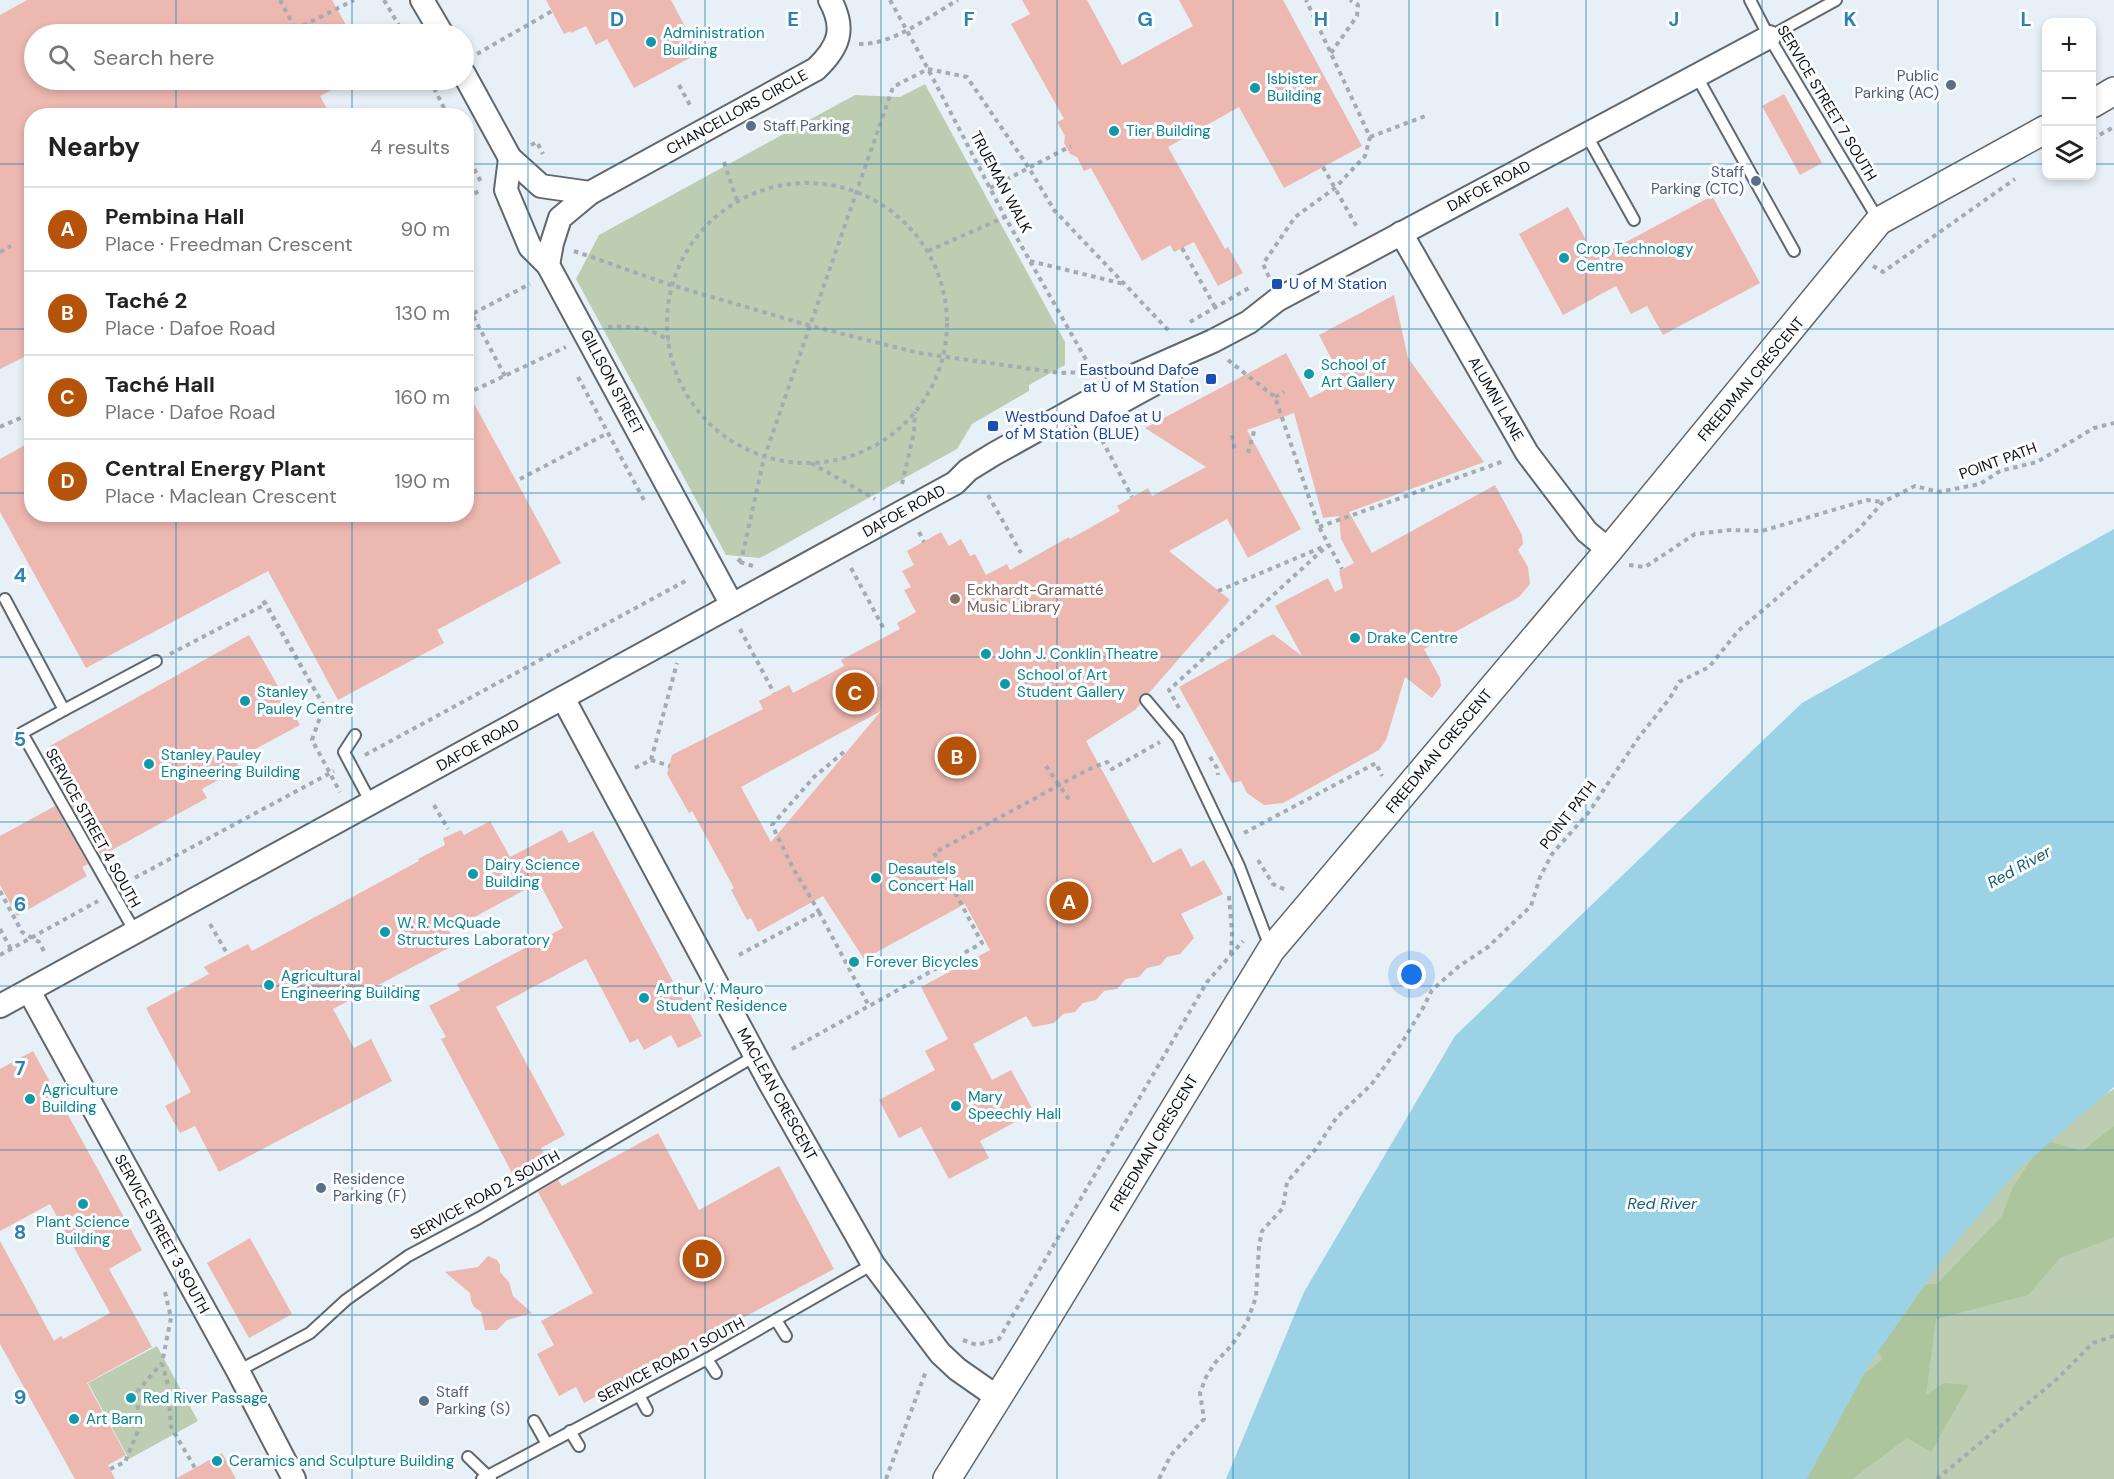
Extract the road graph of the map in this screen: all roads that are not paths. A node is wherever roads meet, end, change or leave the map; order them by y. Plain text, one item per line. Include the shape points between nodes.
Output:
1 (422, 0) edge
2 (830, 0) edge
3 (1750, 0) edge
4 (1836, 0) edge
5 (436, 24) edge
6 (1769, 37) junction
7 (1696, 75) junction
8 (474, 81) edge
9 (2114, 91) edge
10 (2096, 101) edge
11 (2042, 131) edge
12 (1587, 134) junction
13 (510, 158) junction
14 (590, 193) junction
15 (1634, 220) dead end
16 (1879, 221) junction
17 (1401, 233) junction
18 (1794, 250) dead end
19 (550, 254) junction
20 (1609, 550) junction
21 (5, 599) dead end
22 (732, 605) junction
23 (156, 661) road end
24 (563, 698) junction
25 (1146, 700) dead end
26 (64, 710) junction
27 (355, 735) dead end
28 (361, 809) junction
29 (135, 932) junction
30 (1271, 950) junction
31 (29, 990) junction
32 (0, 1006) edge
33 (755, 1056) junction
34 (873, 1264) junction
35 (776, 1320) junction
36 (786, 1336) dead end
37 (707, 1359) junction
38 (238, 1371) junction
39 (716, 1373) dead end
40 (639, 1395) junction
41 (997, 1397) junction
42 (647, 1410) dead end
43 (534, 1421) dead end
44 (570, 1431) junction
45 (547, 1444) junction
46 (579, 1446) dead end
47 (468, 1457) dead end
48 (487, 1478) edge
49 (294, 1479) edge
50 (947, 1479) edge

1 - 5 street
2 - 14 street, CHANCELLORS CIRCLE via 837,15 839,40 816,69
3 - 6 lane, SERVICE STREET 7 SOUTH
4 - 6 lane
6 - 7 street, DAFOE ROAD
6 - 16 lane, SERVICE STREET 7 SOUTH
7 - 12 street, DAFOE ROAD
7 - 18 lane
8 - 13 street
9 - 10 street
11 - 16 street, FREEDMAN CRESCENT
12 - 15 lane
12 - 17 street, DAFOE ROAD
13 - 14 street via 541,186
13 - 19 street, GILLSON STREET via 506,190 530,247
14 - 19 street, CHANCELLORS CIRCLE via 560,218
16 - 20 street, FREEDMAN CRESCENT
17 - 20 street, ALUMNI LANE via 1527,453 1587,532
17 - 22 street, DAFOE ROAD via 1277,300 1250,322 1213,341 1189,365 975,481 956,483
19 - 22 street, GILLSON STREET via 632,420
20 - 30 street, FREEDMAN CRESCENT
21 - 26 lane
22 - 24 street, DAFOE ROAD
23 - 26 lane
24 - 28 street, DAFOE ROAD
24 - 33 street, MACLEAN CRESCENT
25 - 30 lane via 1188,758 1239,866
26 - 29 lane, SERVICE STREET 4 SOUTH via 22,733
27 - 28 lane via 344,752
28 - 29 street, DAFOE ROAD
29 - 31 street, DAFOE ROAD
30 - 41 street, FREEDMAN CRESCENT
31 - 32 street, DAFOE ROAD
31 - 38 street, SERVICE STREET 3 SOUTH
33 - 34 street, MACLEAN CRESCENT
33 - 38 lane, SERVICE ROAD 2 SOUTH via 408,1256 346,1300 310,1333
34 - 35 lane, SERVICE ROAD 1 SOUTH
34 - 41 street, MACLEAN CRESCENT via 940,1353
35 - 36 lane
35 - 37 lane, SERVICE ROAD 1 SOUTH
37 - 39 lane
37 - 40 lane, SERVICE ROAD 1 SOUTH
38 - 49 street, SERVICE STREET 3 SOUTH
40 - 42 lane
40 - 44 lane, SERVICE ROAD 1 SOUTH
41 - 50 street, FREEDMAN CRESCENT
43 - 45 lane
44 - 45 lane, SERVICE ROAD 1 SOUTH
44 - 46 lane
45 - 48 lane, SERVICE ROAD 1 SOUTH
47 - 48 lane

